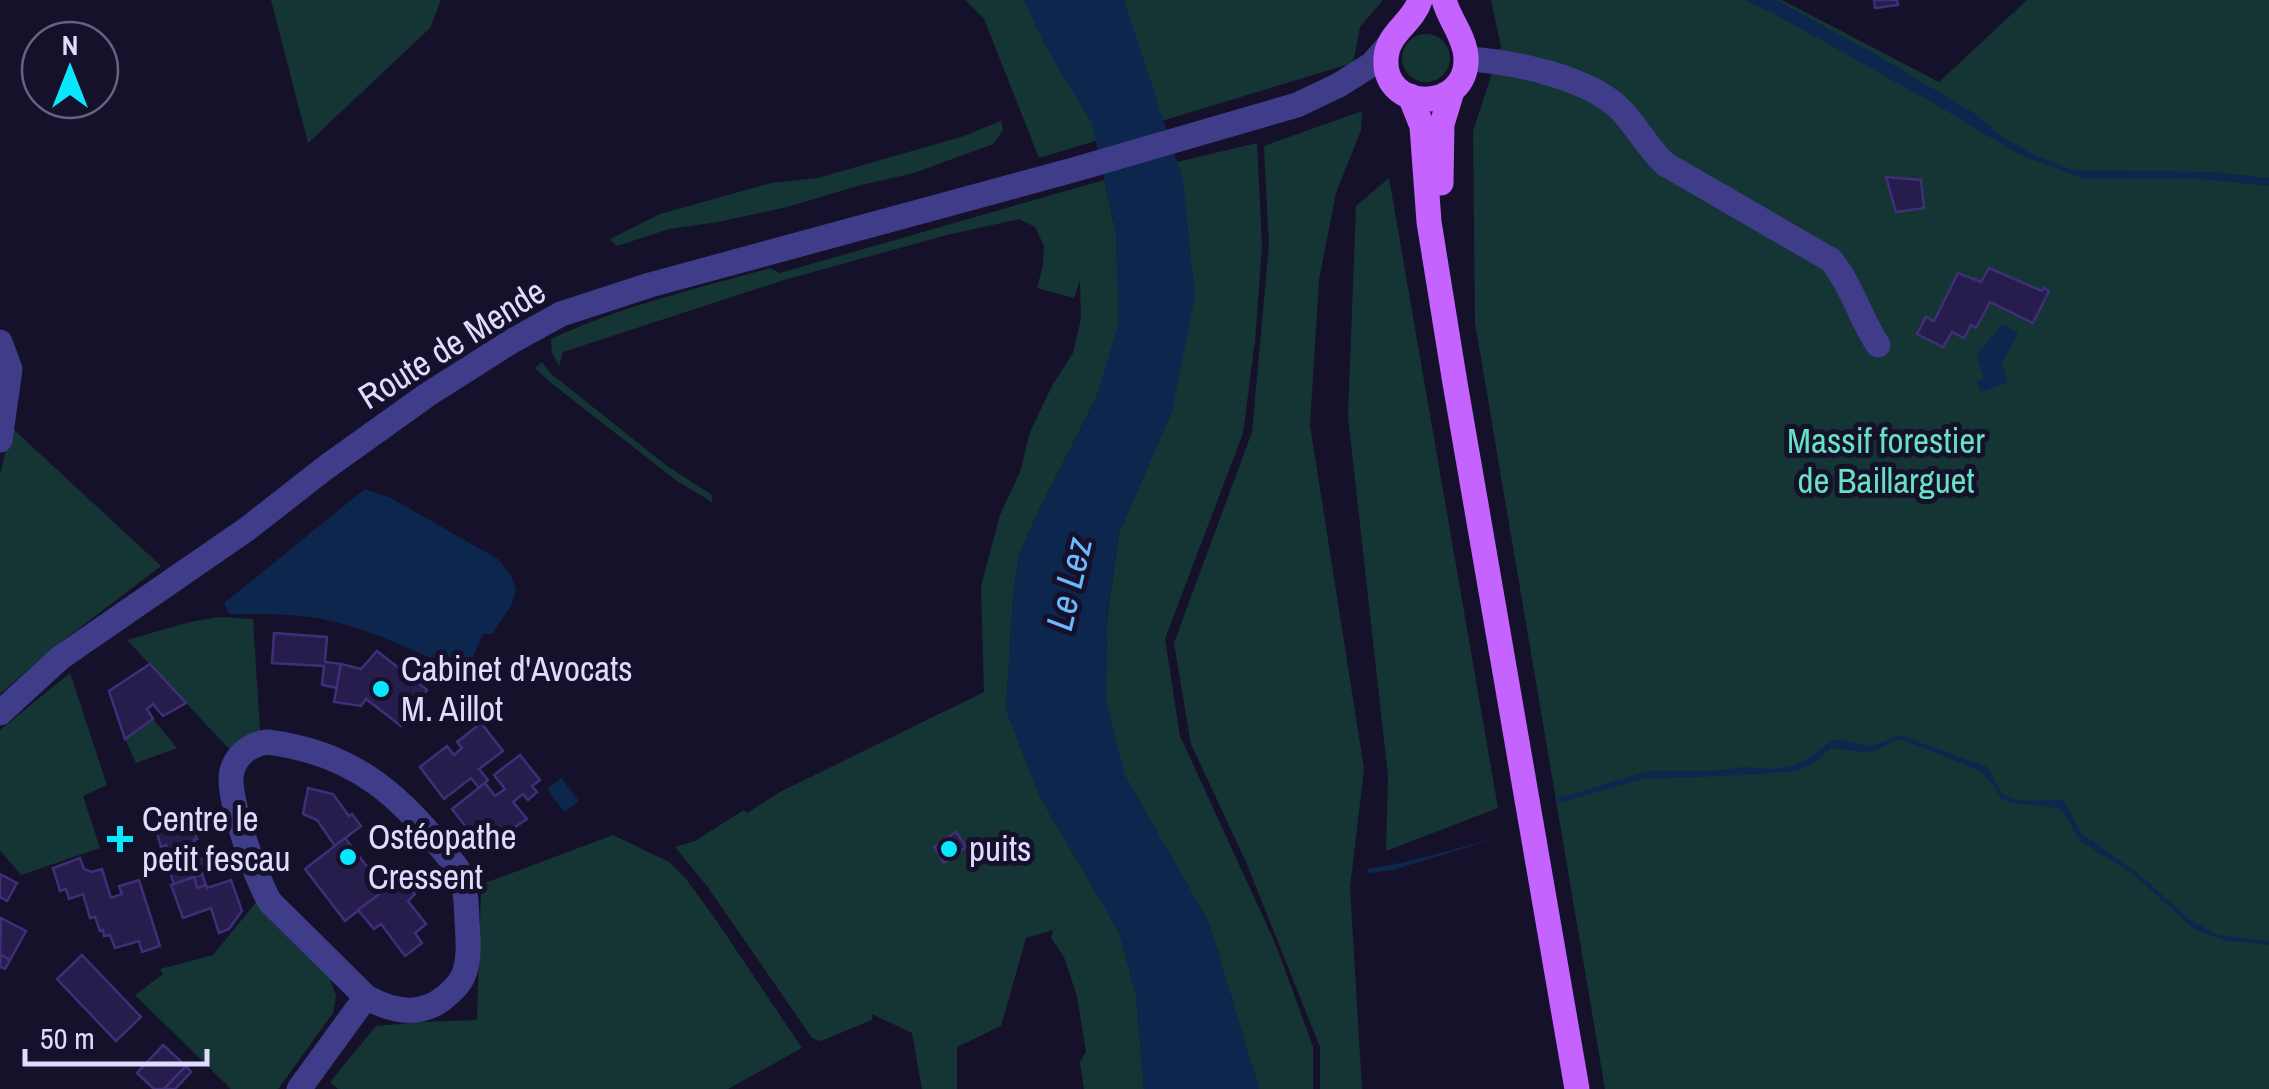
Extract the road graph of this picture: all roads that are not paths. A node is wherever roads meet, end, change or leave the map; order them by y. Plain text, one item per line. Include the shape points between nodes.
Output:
1 (1420, 0) edge
2 (1444, 0) edge
3 (1387, 47) junction
4 (1463, 48) junction
5 (1339, 85) junction
6 (1400, 89) junction
7 (1452, 91) junction
8 (1448, 338) junction
9 (0, 342) edge
10 (1878, 346) dead end
11 (0, 440) edge
12 (0, 712) edge
13 (366, 997) junction
14 (299, 1089) edge
15 (1577, 1089) edge

1 - 3 main road
2 - 4 main road
3 - 5 street
3 - 6 main road via 1386,72
4 - 7 main road via 1465,71
4 - 10 street via 1604,96 1665,164 1832,260
5 - 6 street via 1366,80
5 - 12 street, Route de Mende via 1297,105 561,314 412,406 60,658
6 - 7 main road via 1432,100
6 - 8 main road via 1422,126
7 - 8 main road via 1442,124 1440,241
8 - 15 main road
9 - 11 street via 10,369
13 - 13 street via 412,1011 456,988 468,956 464,879 399,800 366,774 299,748 256,744 237,759 230,777 264,892
13 - 14 street

